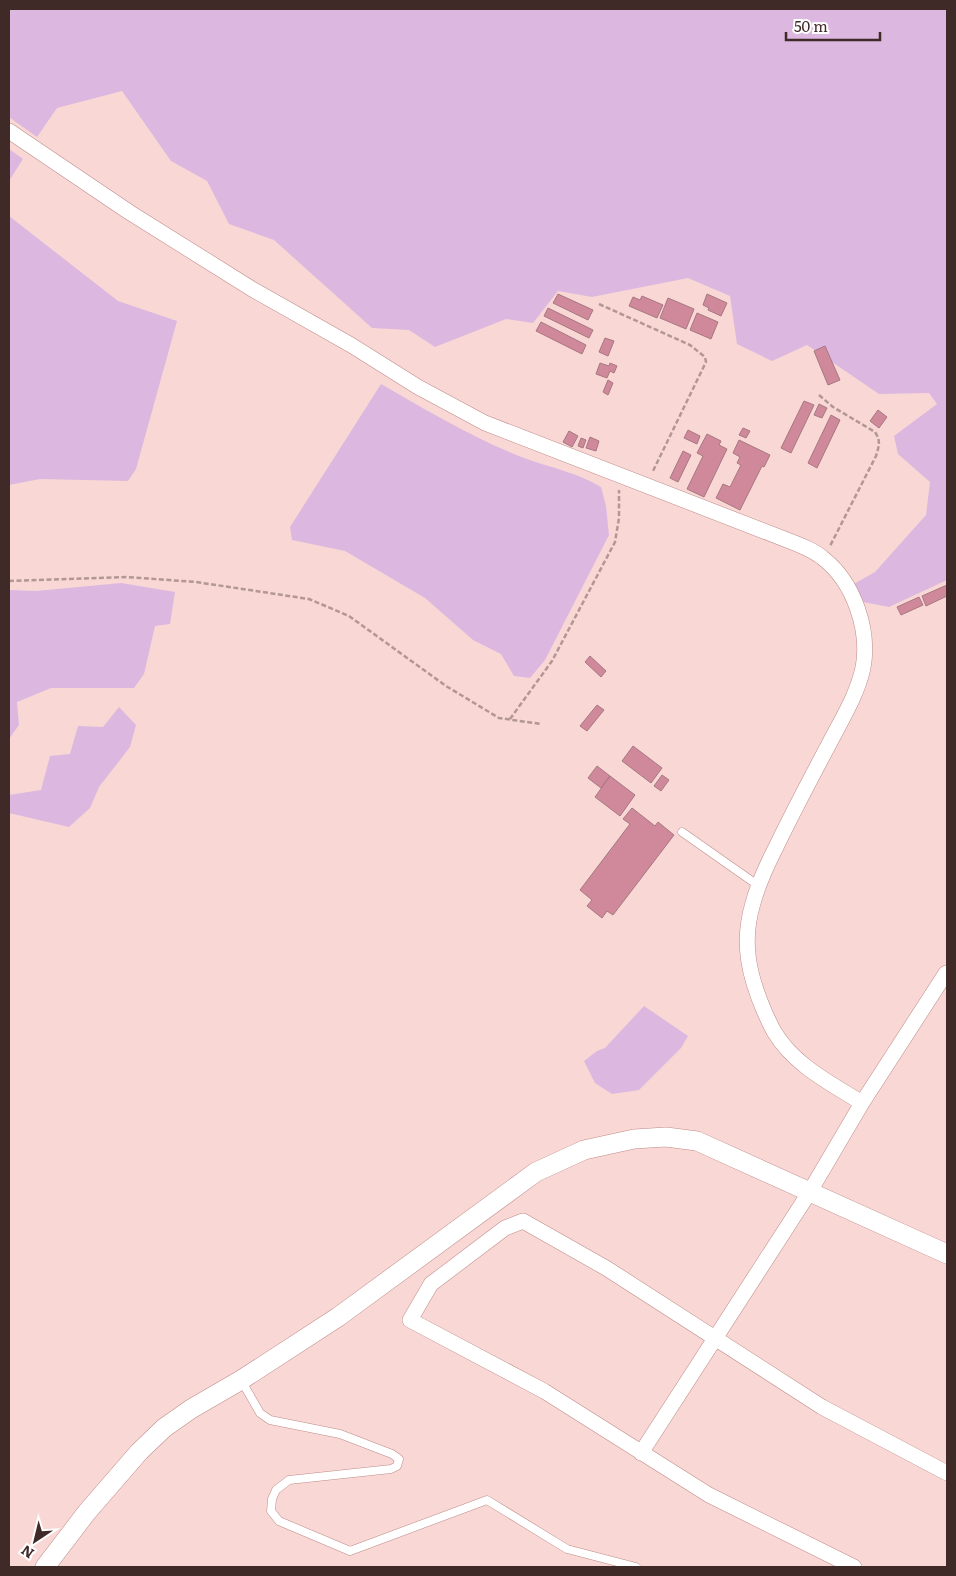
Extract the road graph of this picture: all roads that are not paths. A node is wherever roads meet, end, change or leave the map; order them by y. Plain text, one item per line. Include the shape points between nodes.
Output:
1 (9, 131) edge
2 (682, 832) dead end
3 (759, 886) junction
4 (947, 974) edge
5 (862, 1103) junction
6 (809, 1193) junction
7 (947, 1254) edge
8 (716, 1338) junction
9 (241, 1380) junction
10 (641, 1453) junction
11 (947, 1473) edge
12 (45, 1567) edge
13 (636, 1567) edge
14 (854, 1567) edge

1 - 3 street via 252,289 485,424 808,548 824,558 841,576 862,623 863,666 857,690 795,808
2 - 3 lane
3 - 5 street via 751,914 747,956 754,988 775,1034 810,1070
4 - 5 street
5 - 6 street
6 - 7 street
6 - 8 street
6 - 9 street via 697,1141 634,1139 584,1150 536,1172 338,1316
8 - 10 street
8 - 10 street via 606,1268 523,1221 505,1228 431,1284 410,1320 544,1391
8 - 11 street via 822,1407
9 - 12 street via 191,1409 151,1440 87,1512
9 - 13 lane via 260,1413 270,1420 340,1434 400,1459 397,1466 390,1469 289,1480 276,1490 272,1499 271,1511 279,1521 350,1551 487,1500 568,1549
10 - 14 street via 709,1495

